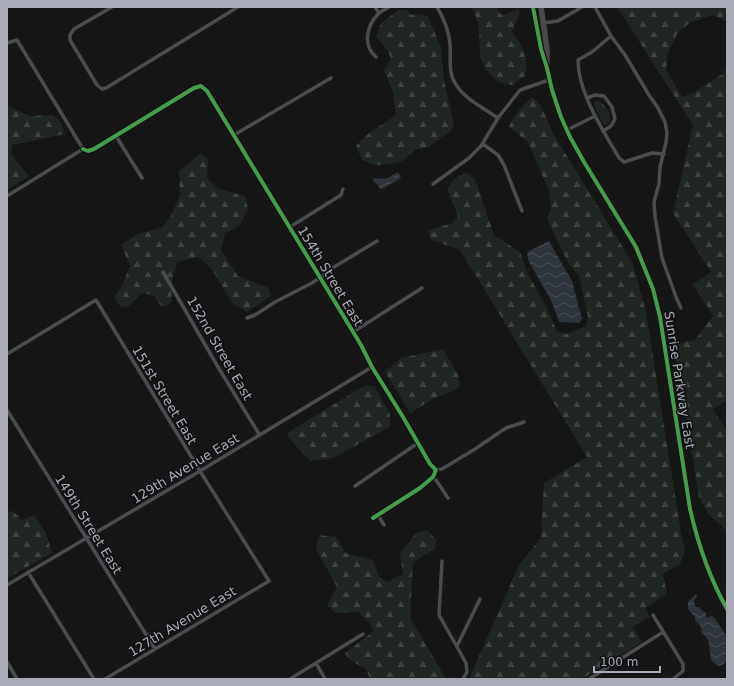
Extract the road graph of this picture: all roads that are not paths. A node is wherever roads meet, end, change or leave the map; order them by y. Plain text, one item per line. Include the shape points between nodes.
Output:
1 (238, 7) edge
2 (375, 7) edge
3 (389, 7) edge
4 (437, 7) edge
5 (533, 7) edge
6 (541, 7) edge
7 (582, 7) edge
8 (595, 7) edge
9 (110, 8) edge
10 (379, 14) junction
11 (543, 23) junction
12 (611, 36) junction
13 (7, 43) edge
14 (376, 56) dead end
15 (547, 68) junction
16 (331, 78) dead end
17 (549, 80) junction
18 (587, 98) junction
19 (594, 116) junction
20 (498, 118) junction
21 (567, 130) junction
22 (603, 131) junction
23 (116, 136) junction
24 (234, 136) junction
25 (483, 144) junction
26 (83, 149) junction
27 (664, 154) junction
28 (142, 178) dead end
29 (433, 184) dead end
30 (343, 189) dead end
31 (7, 196) edge
32 (522, 211) dead end
33 (290, 227) junction
34 (377, 241) dead end
35 (163, 272) dead end
36 (320, 278) junction
37 (422, 288) dead end
38 (681, 308) dead end
39 (247, 318) dead end
40 (353, 332) junction
41 (7, 354) edge
42 (372, 367) junction
43 (7, 410) edge
44 (524, 422) dead end
45 (260, 434) junction
46 (418, 444) junction
47 (436, 470) junction
48 (200, 471) junction
49 (433, 477) junction
50 (355, 486) dead end
51 (448, 498) dead end
52 (378, 515) junction
53 (373, 518) dead end
54 (384, 525) dead end
55 (86, 538) junction
56 (442, 561) dead end
57 (28, 572) junction
58 (269, 581) joint
59 (7, 585) edge
60 (480, 599) dead end
61 (727, 608) edge
62 (653, 615) dead end
63 (663, 632) junction
64 (363, 634) dead end
65 (457, 646) junction
66 (155, 649) junction
67 (7, 662) edge
68 (316, 663) junction
69 (17, 679) edge
70 (94, 679) edge
71 (105, 679) edge
72 (290, 679) edge
73 (325, 679) edge
74 (463, 679) edge
75 (589, 679) edge
76 (673, 679) edge

1 - 9 street via 102,89 70,40 70,33
2 - 10 street
3 - 10 street
4 - 20 street via 446,23 451,73 455,83 469,98
5 - 15 street, Sunrise Parkway East
6 - 11 street, Sunrise Parkway East
7 - 11 street via 558,21
8 - 12 street
10 - 14 street via 367,34 371,53
11 - 15 street, Sunrise Parkway East
12 - 18 street via 578,60
12 - 27 street via 663,116 667,133
13 - 26 street via 17,40
15 - 17 street, Sunrise Parkway East
16 - 24 street
17 - 20 street via 520,90
17 - 21 street, Sunrise Parkway East
18 - 19 street
18 - 22 street via 595,95 604,96 612,107 616,119
19 - 21 street
19 - 22 street
20 - 25 street
21 - 61 street, Sunrise Parkway East via 629,234 649,278 660,317 695,531 713,583
22 - 27 street via 624,162 652,153
23 - 24 street, 154th Street East via 194,88 203,87
23 - 26 street via 90,151
23 - 28 street
24 - 33 street, 154th Street East
25 - 29 street via 469,158
25 - 32 street via 498,156 504,165
26 - 31 street
27 - 38 street via 654,202 654,216 661,253
30 - 33 street via 341,195
33 - 36 street, 154th Street East
34 - 36 street
35 - 45 street, 152nd Street East
36 - 39 street
36 - 40 street, 154th Street East
37 - 40 street
40 - 42 street, 154th Street East
41 - 48 street, 151st Street East via 96,300
42 - 45 street, 129th Avenue East
42 - 46 street, 154th Street East
43 - 55 street, 149th Street East
44 - 47 street via 506,428 442,469
45 - 48 street, 129th Avenue East
46 - 47 street, 154th Street East
46 - 50 street
47 - 49 street
48 - 55 street, 129th Avenue East
48 - 58 street, 151st Street East
49 - 51 street
49 - 52 street
52 - 53 street
52 - 54 street
55 - 57 street, 129th Avenue East
55 - 66 street, 149th Street East
56 - 65 street via 439,615
57 - 59 street, 129th Avenue East
57 - 70 street
58 - 66 street, 127th Avenue East
60 - 65 street
62 - 63 street
63 - 75 street
63 - 76 street via 683,664 683,671
64 - 68 street
65 - 74 street via 466,663 467,672
66 - 71 street, 127th Avenue East
67 - 69 street
68 - 72 street
68 - 73 street

